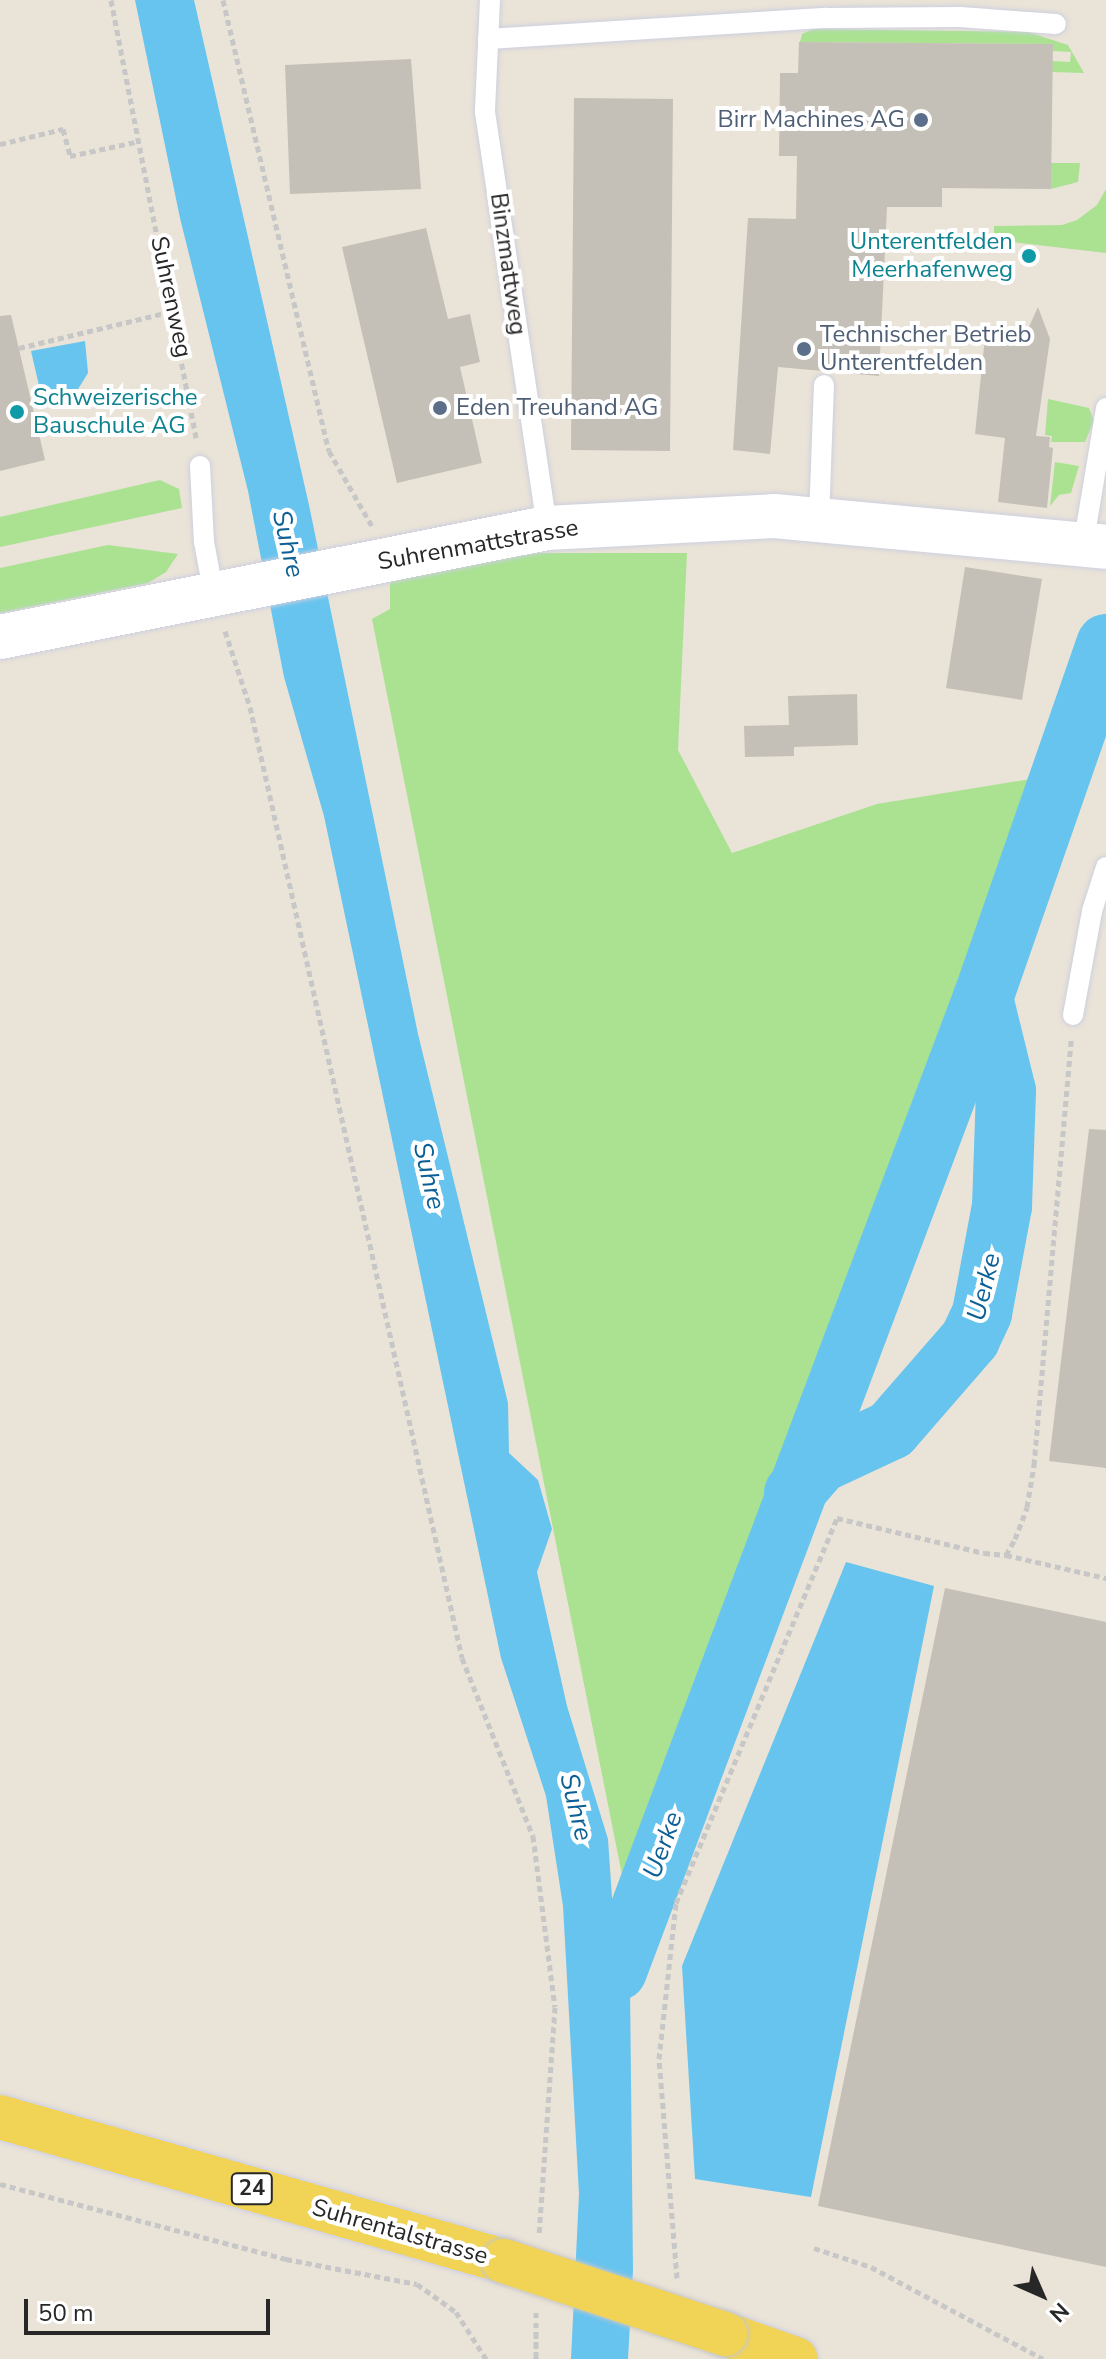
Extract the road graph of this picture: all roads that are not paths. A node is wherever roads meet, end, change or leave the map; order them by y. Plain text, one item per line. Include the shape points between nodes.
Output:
1 (490, 0) edge
2 (1056, 24) dead end
3 (488, 39) junction
4 (824, 385) dead end
5 (1106, 408) edge
6 (200, 466) road end
7 (819, 520) junction
8 (547, 528) junction
9 (1096, 547) edge
10 (227, 593) junction
11 (0, 637) edge
12 (1106, 867) edge
13 (1073, 1015) road end
14 (0, 2117) edge
15 (796, 2359) edge

1 - 3 lane, Binzmattweg
2 - 3 lane via 960,17 826,18
3 - 8 lane, Binzmattweg via 485,112
4 - 7 lane
5 - 9 lane
6 - 10 lane via 204,542
7 - 8 street, Suhrenmattstrasse via 774,516
7 - 9 street, Suhrenmattstrasse
8 - 10 street, Suhrenmattstrasse
10 - 11 street, Suhrenmattstrasse
12 - 13 lane via 1092,911
14 - 15 main road, Suhrentalstrasse / 24, bridge via 504,2261

